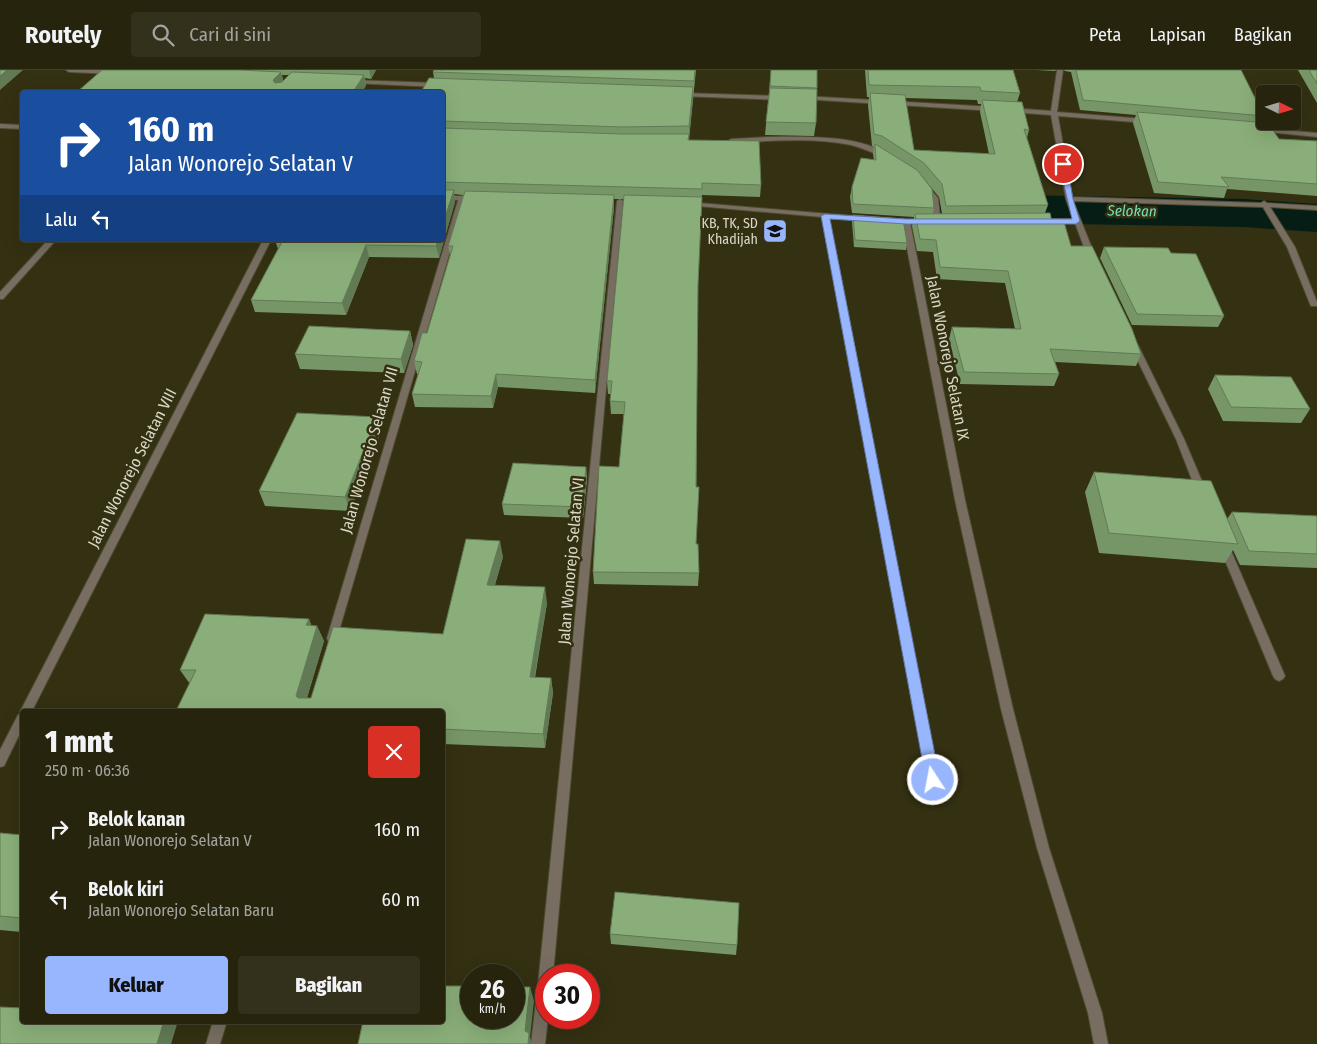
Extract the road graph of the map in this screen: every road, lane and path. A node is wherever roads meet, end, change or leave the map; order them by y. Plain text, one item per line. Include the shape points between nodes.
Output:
1 (68, 70) edge
2 (1060, 70) edge
3 (118, 72) edge
4 (341, 81) edge
5 (449, 86) edge
6 (674, 94) edge
7 (1054, 112) junction
8 (1155, 122) edge
9 (0, 126) edge
10 (20, 127) edge
11 (1250, 130) edge
12 (1317, 135) edge
13 (720, 142) edge
14 (893, 161) edge
15 (918, 177) edge
16 (445, 198) edge
17 (462, 198) junction
18 (482, 198) edge
19 (620, 202) edge
20 (1070, 202) junction
21 (1264, 203) junction
22 (679, 204) edge
23 (1317, 208) edge
24 (825, 216) junction
25 (870, 219) edge
26 (1076, 219) junction
27 (906, 222) edge
28 (948, 222) edge
29 (1027, 222) edge
30 (50, 242) edge
31 (265, 242) edge
32 (1097, 269) edge
33 (0, 297) edge
34 (1314, 304) dead end
35 (1128, 332) edge
36 (1206, 503) edge
37 (1222, 540) edge
38 (330, 645) edge
39 (1279, 676) dead end
40 (27, 709) edge
41 (20, 722) edge
42 (0, 762) edge
43 (933, 780) dead end
44 (547, 964) edge
45 (219, 1024) edge
46 (540, 1029) edge
47 (213, 1044) edge
48 (538, 1044) edge
49 (1101, 1044) edge

1 - 3 street
2 - 7 street
4 - 5 street
6 - 7 street via 812,98
7 - 8 street
7 - 20 street
9 - 10 street
11 - 12 street
13 - 14 street via 832,140 877,151
15 - 28 street via 935,198 934,222
16 - 17 street
17 - 18 street
17 - 38 street, Jalan Wonorejo Selatan VII
19 - 44 street, Jalan Wonorejo Selatan VI
20 - 21 street
20 - 26 street
21 - 23 street
21 - 34 street via 1291,247
22 - 24 street
24 - 25 street
24 - 43 street
26 - 29 street
26 - 32 street
27 - 49 street, Jalan Wonorejo Selatan IX via 960,500 1026,783 1095,1013
30 - 33 street
31 - 40 street, Jalan Wonorejo Selatan VIII
35 - 36 street via 1180,439
37 - 39 street
41 - 42 street
45 - 47 street
46 - 48 street, Jalan Wonorejo Selatan VI

